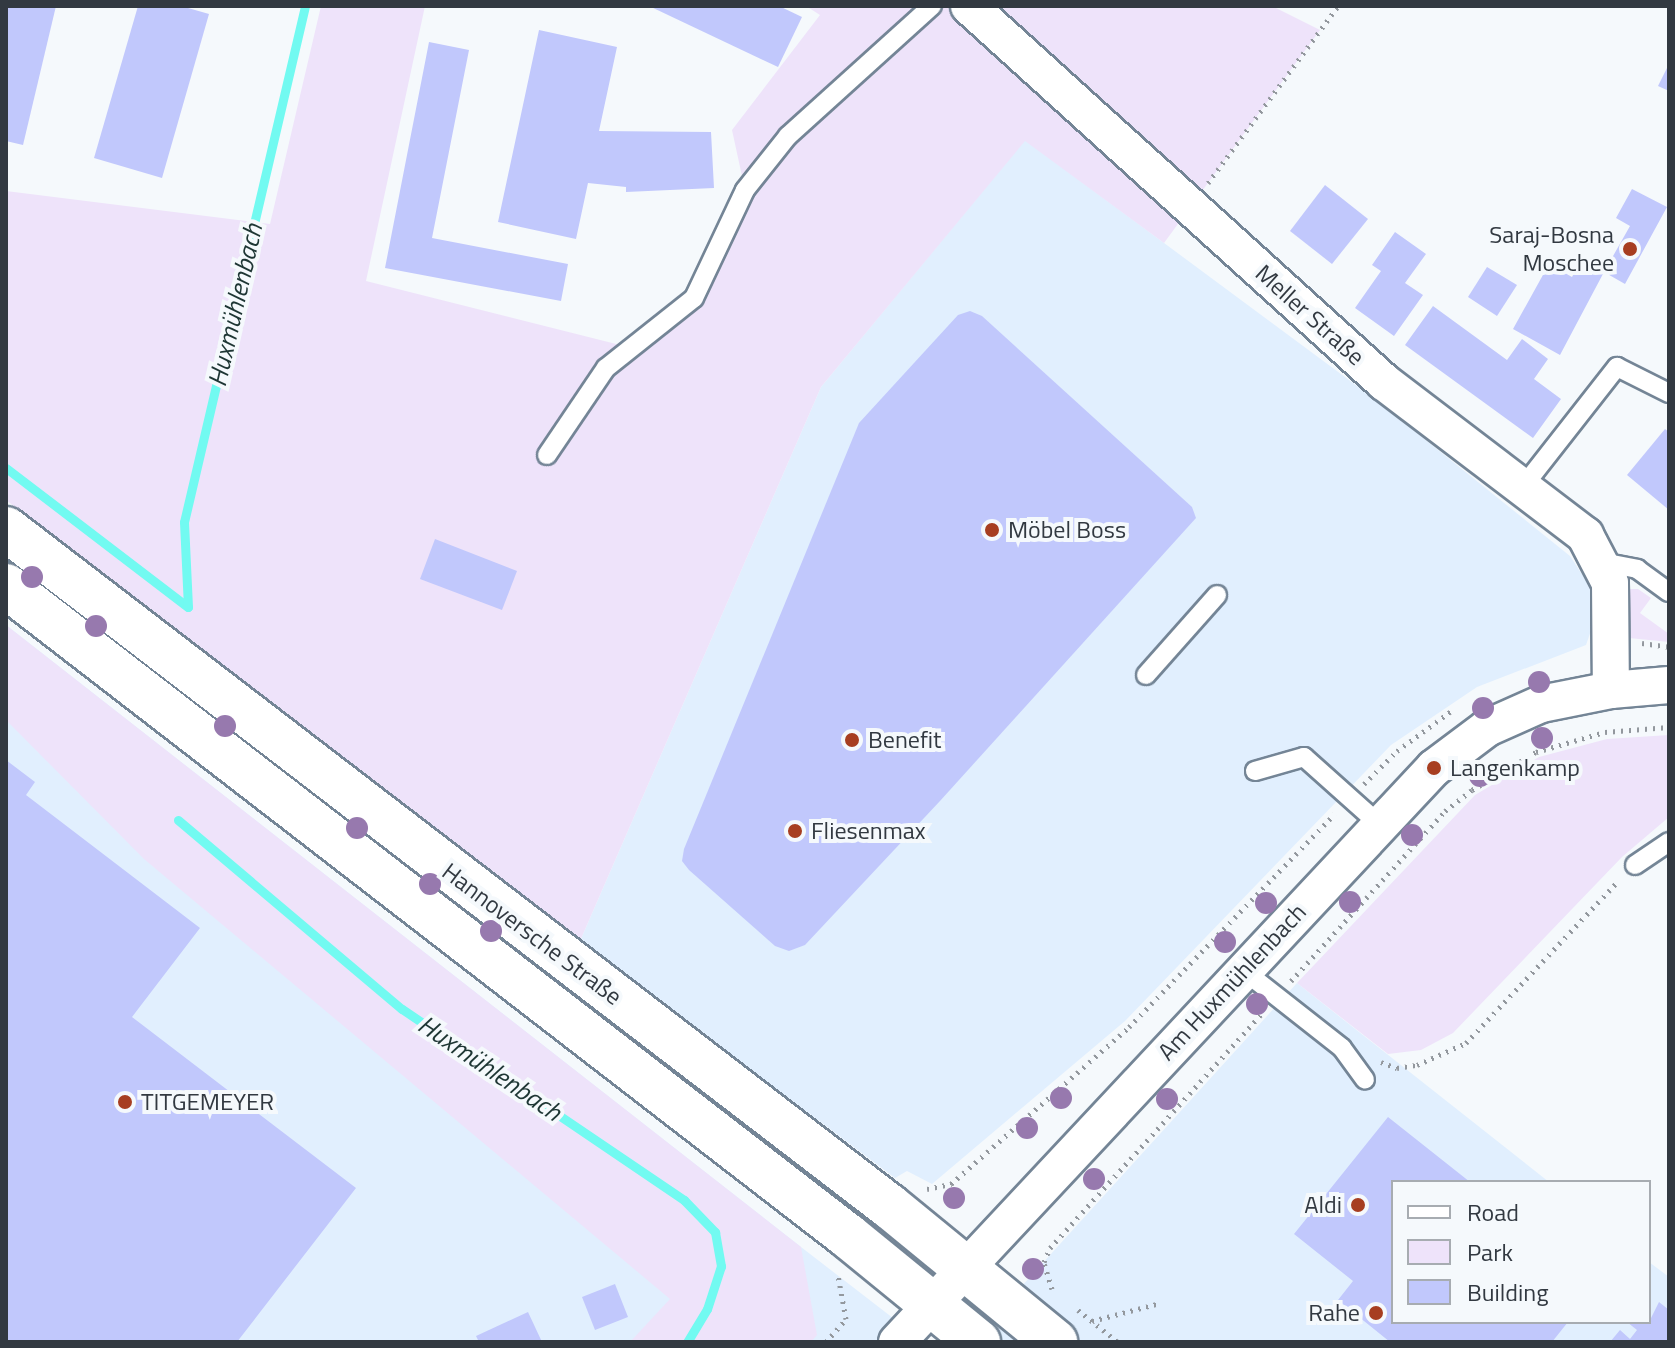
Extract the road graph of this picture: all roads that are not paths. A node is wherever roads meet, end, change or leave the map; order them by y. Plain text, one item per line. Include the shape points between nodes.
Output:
1 (932, 6) edge
2 (969, 6) edge
3 (1669, 393) edge
4 (547, 455) dead end
5 (1522, 488) junction
6 (6, 529) edge
7 (1602, 562) junction
8 (6, 586) edge
9 (1669, 592) edge
10 (1217, 595) dead end
11 (1146, 675) dead end
12 (1669, 685) edge
13 (1611, 690) junction
14 (1255, 771) dead end
15 (1379, 824) junction
16 (1669, 842) edge
17 (1635, 865) road end
18 (1243, 970) junction
19 (1365, 1080) dead end
20 (966, 1269) junction
21 (931, 1306) junction
22 (1074, 1332) edge
23 (897, 1342) edge
24 (978, 1342) edge

1 - 4 lane via 788,136 745,190 694,298 606,368
2 - 5 street, Meller Straße via 1384,382
3 - 5 lane via 1617,367
5 - 7 street, Meller Straße via 1585,535
6 - 20 main road, Hannoversche Straße
7 - 9 lane via 1637,569
7 - 13 street via 1612,612
8 - 21 main road, Hannoversche Straße via 848,1236
10 - 11 lane
12 - 13 street, Am Huxmühlenbach
13 - 15 street, Am Huxmühlenbach via 1541,704 1487,728 1434,768
14 - 15 lane via 1304,757
15 - 18 street, Am Huxmühlenbach
16 - 17 lane
18 - 19 lane via 1342,1048
18 - 20 street, Am Huxmühlenbach
20 - 21 street, Am Huxmühlenbach
20 - 22 main road, Hannoversche Straße
21 - 23 street, Am Huxmühlenbach
21 - 24 main road, Hannoversche Straße

